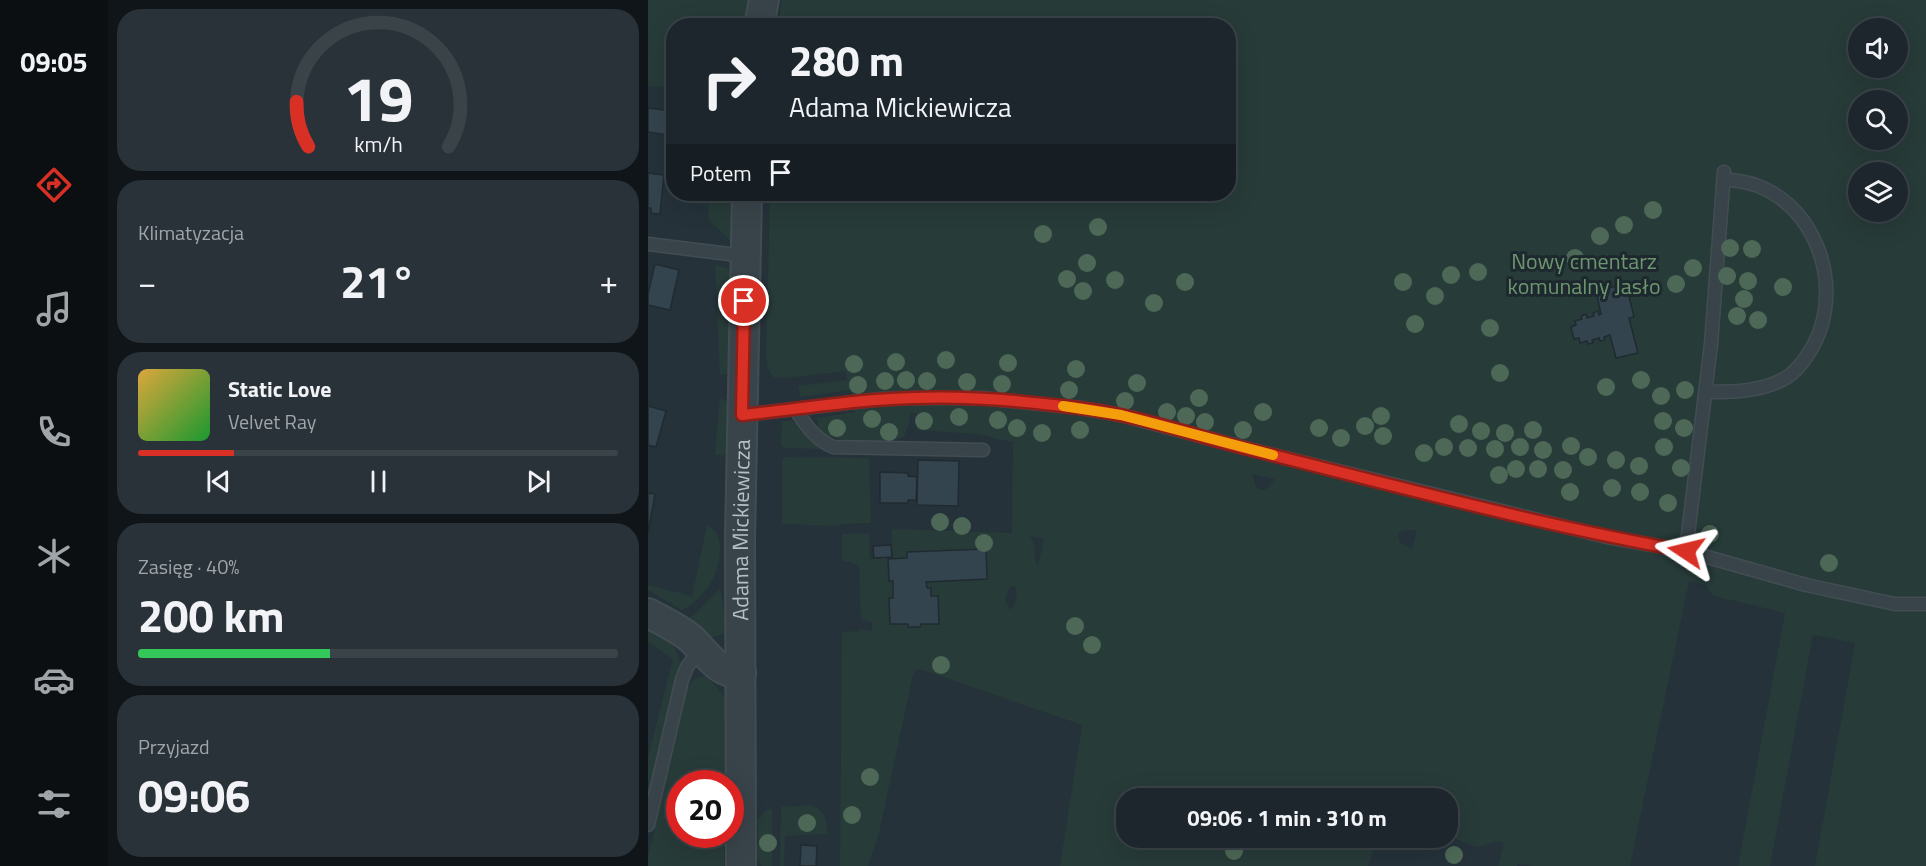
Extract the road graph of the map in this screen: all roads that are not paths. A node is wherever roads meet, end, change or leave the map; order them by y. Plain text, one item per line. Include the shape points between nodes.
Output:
1 (764, 0) edge
2 (761, 18) edge
3 (747, 201) edge
4 (648, 243) edge
5 (745, 256) junction
6 (1705, 392) junction
7 (795, 409) junction
8 (742, 415) junction
9 (983, 450) dead end
10 (1686, 551) junction
11 (1926, 604) edge
12 (648, 613) edge
13 (700, 648) junction
14 (741, 674) junction
15 (648, 825) edge
16 (741, 866) edge

1 - 2 street
3 - 5 street, Adama Mickiewicza
4 - 5 lane
5 - 8 street, Adama Mickiewicza
6 - 6 lane via 1711,344 1724,176 1759,186 1800,218 1821,255 1825,308 1812,348 1788,376 1744,391
6 - 10 lane
7 - 8 lane
7 - 9 lane via 813,434 833,447
7 - 10 lane via 915,398 982,398 1081,408 1608,537
8 - 14 street, Adama Mickiewicza
10 - 11 lane via 1851,595 1895,604
12 - 13 street via 671,624
13 - 14 street via 723,670
13 - 15 lane via 682,680
14 - 16 street, Adama Mickiewicza

